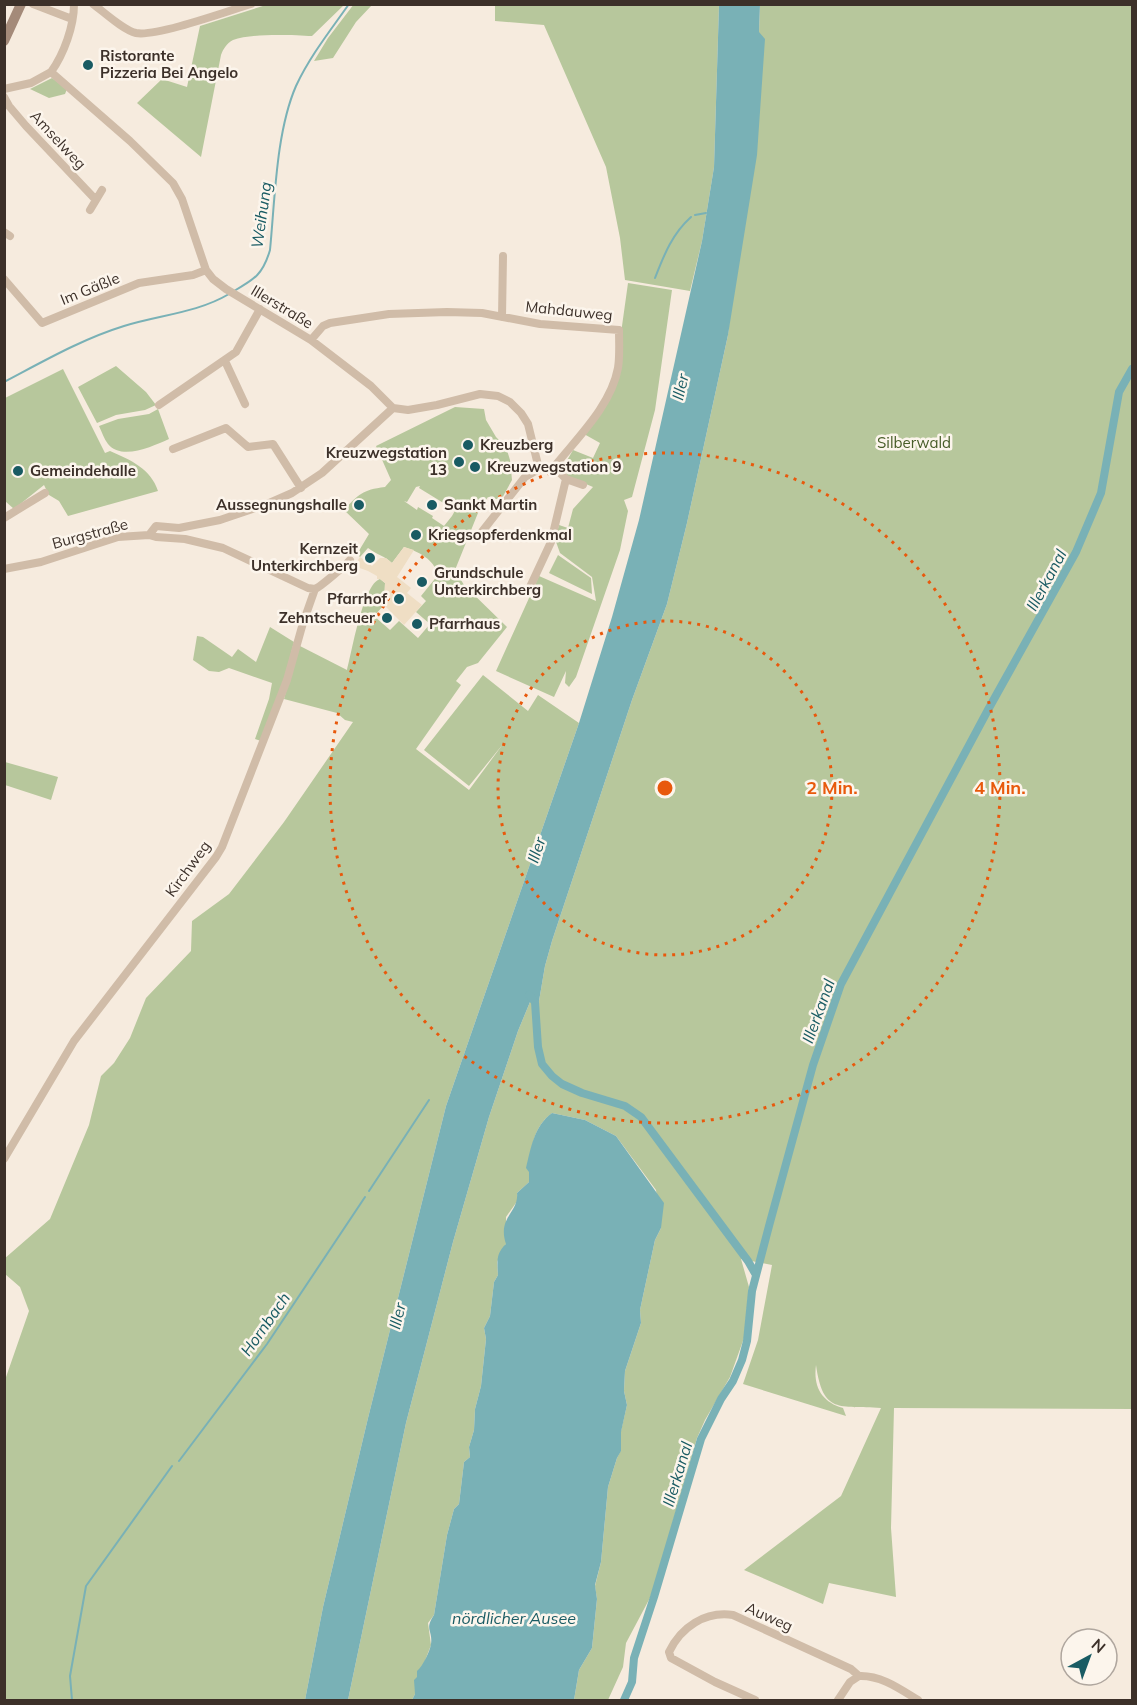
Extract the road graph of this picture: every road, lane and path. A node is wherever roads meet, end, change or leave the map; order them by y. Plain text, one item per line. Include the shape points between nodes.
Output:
1 (21, 4) edge
2 (33, 4) edge
3 (74, 4) edge
4 (93, 4) edge
5 (251, 4) edge
6 (72, 19) junction
7 (4, 41) edge
8 (51, 72) junction
9 (4, 89) edge
10 (4, 97) edge
11 (102, 190) dead end
12 (95, 199) junction
13 (90, 210) dead end
14 (503, 255) dead end
15 (206, 270) junction
16 (4, 279) edge
17 (260, 309) junction
18 (502, 317) junction
19 (311, 340) junction
20 (225, 361) junction
21 (245, 404) dead end
22 (159, 405) dead end
23 (393, 408) junction
24 (173, 449) dead end
25 (554, 467) junction
26 (539, 469) junction
27 (566, 479) junction
28 (583, 485) dead end
29 (300, 487) junction
30 (45, 493) dead end
31 (4, 518) edge
32 (148, 535) junction
33 (477, 538) dead end
34 (350, 560) dead end
35 (4, 569) edge
36 (530, 586) dead end
37 (315, 589) junction
38 (4, 1159) edge
39 (859, 1676) junction
40 (755, 1701) edge
41 (838, 1701) edge
42 (918, 1701) edge

1 - 7 main road
2 - 6 street
3 - 6 street
4 - 5 street via 137,33 155,32
6 - 8 street via 63,51
8 - 9 street
8 - 15 street, Illerstraße via 173,183
10 - 12 street, Amselweg
11 - 12 street
12 - 13 street
14 - 18 street, Mahdauweg
15 - 16 street, Im Gäßle via 139,283 42,323
15 - 17 street, Illerstraße via 226,290
17 - 19 street, Illerstraße
17 - 20 street via 236,352
18 - 19 street, Mahdauweg via 447,312 389,314 330,323
18 - 25 street, Mahdauweg via 619,330 613,385 600,409
19 - 23 street, Illerstraße via 363,379
20 - 21 street
20 - 22 street
23 - 26 street via 408,410 480,394 498,396 510,402 528,424
23 - 29 street, Burgstraße via 331,465
24 - 29 street via 226,428 248,447 273,444
25 - 26 street
25 - 27 street
26 - 33 street via 525,477
27 - 28 street
27 - 36 street via 551,542
29 - 32 street, Burgstraße via 267,504 220,520 180,528 156,526
30 - 31 street
32 - 35 street, Burgstraße via 118,537 41,562
32 - 37 street via 216,546
34 - 37 street
37 - 38 street, Kirchweg via 287,680 222,847 74,1041
39 - 40 street, Auweg via 732,1615 704,1618 681,1634 669,1652 671,1658
39 - 41 street via 850,1682
39 - 42 street, Auweg via 893,1685

